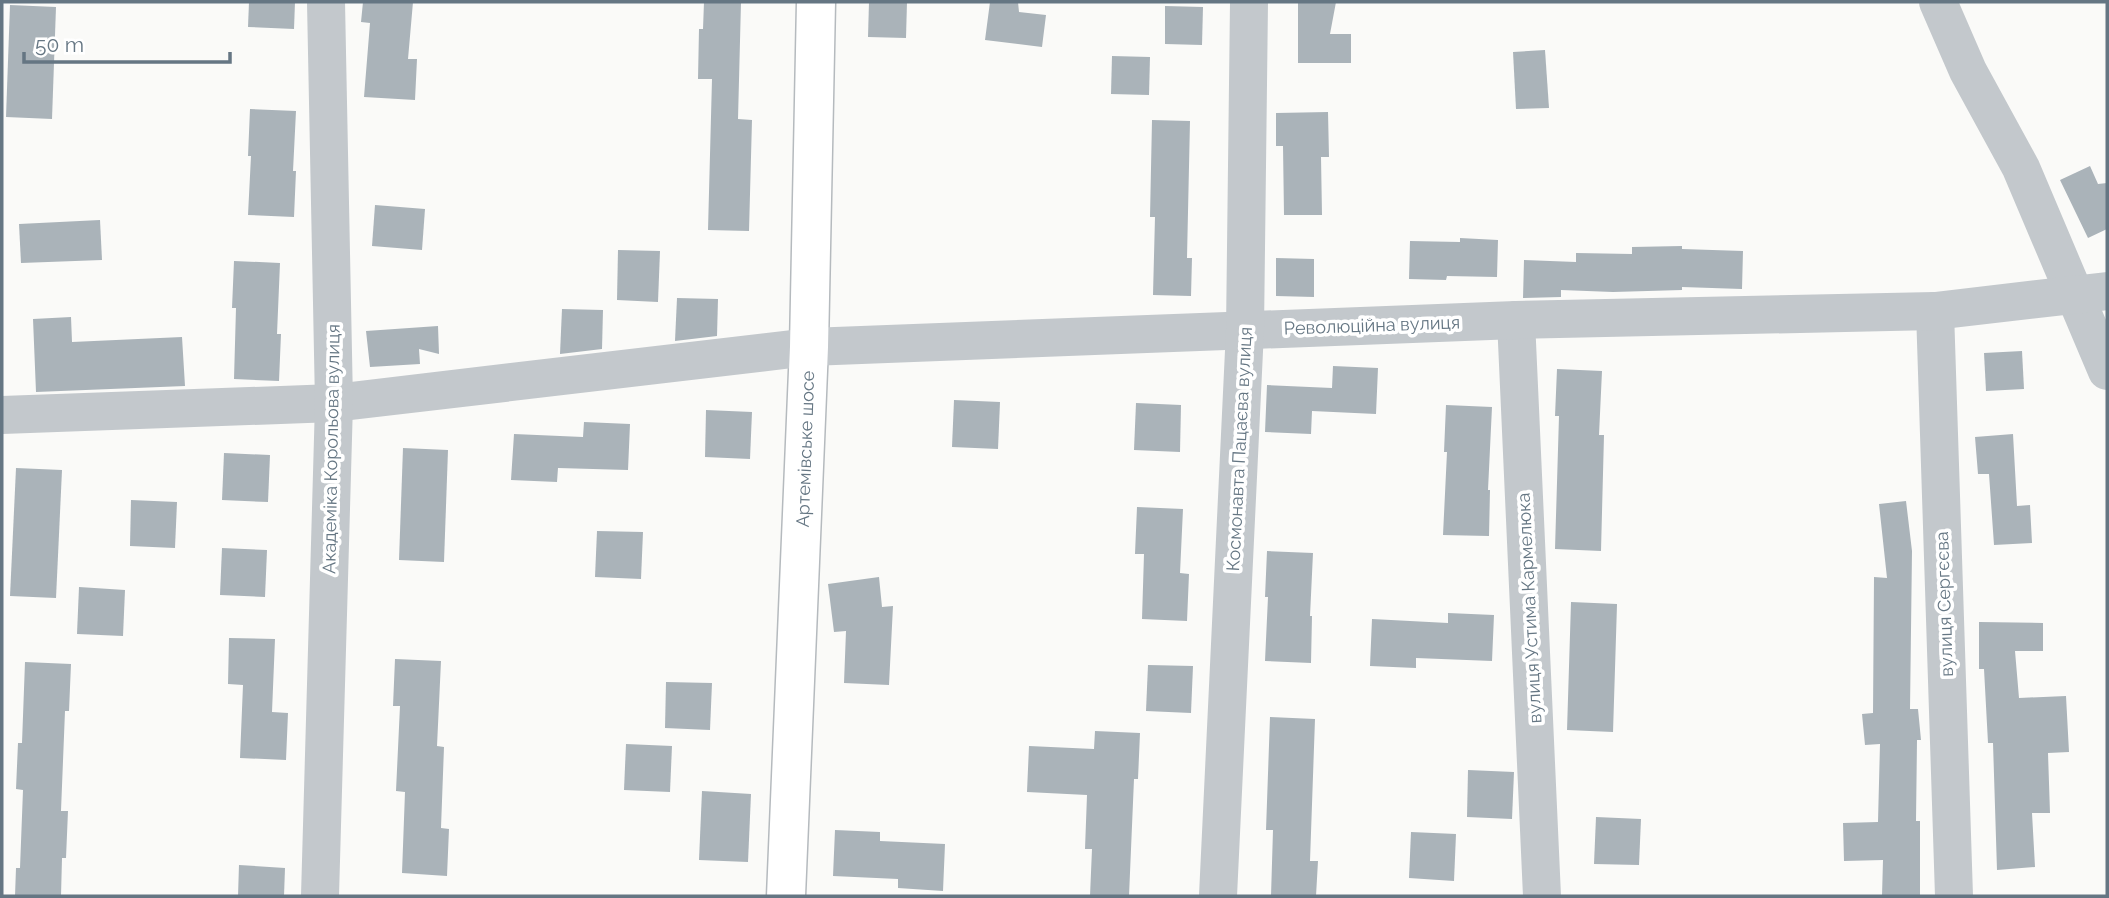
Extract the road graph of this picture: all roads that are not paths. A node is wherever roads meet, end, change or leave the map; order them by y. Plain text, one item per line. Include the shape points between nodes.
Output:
1 (327, 2) edge
2 (816, 2) edge
3 (1249, 2) edge
4 (1938, 2) edge
5 (2091, 293) edge
6 (1935, 312) junction
7 (1516, 320) junction
8 (1245, 330) junction
9 (809, 347) junction
10 (2107, 371) edge
11 (334, 403) junction
12 (2, 415) edge
13 (320, 896) edge
14 (786, 896) edge
15 (1218, 896) edge
16 (1542, 896) edge
17 (1954, 896) edge

1 - 11 street, Академіка Корольова вулиця
2 - 9 main road, Артемівське шосе
3 - 8 street, Космонавта Пацаєва вулиця
4 - 5 street via 1968,71
5 - 6 street, Революційна вулиця
5 - 10 street
6 - 7 street, Революційна вулиця
6 - 17 street, вулиця Сергєєва
7 - 8 street, Революційна вулиця
7 - 16 street, вулиця Устима Кармелюка
8 - 9 street, Революційна вулиця
8 - 15 street, Космонавта Пацаєва вулиця
9 - 11 street, Революційна вулиця
9 - 14 main road, Артемівське шосе
11 - 12 street, Революційна вулиця
11 - 13 street, Академіка Корольова вулиця

